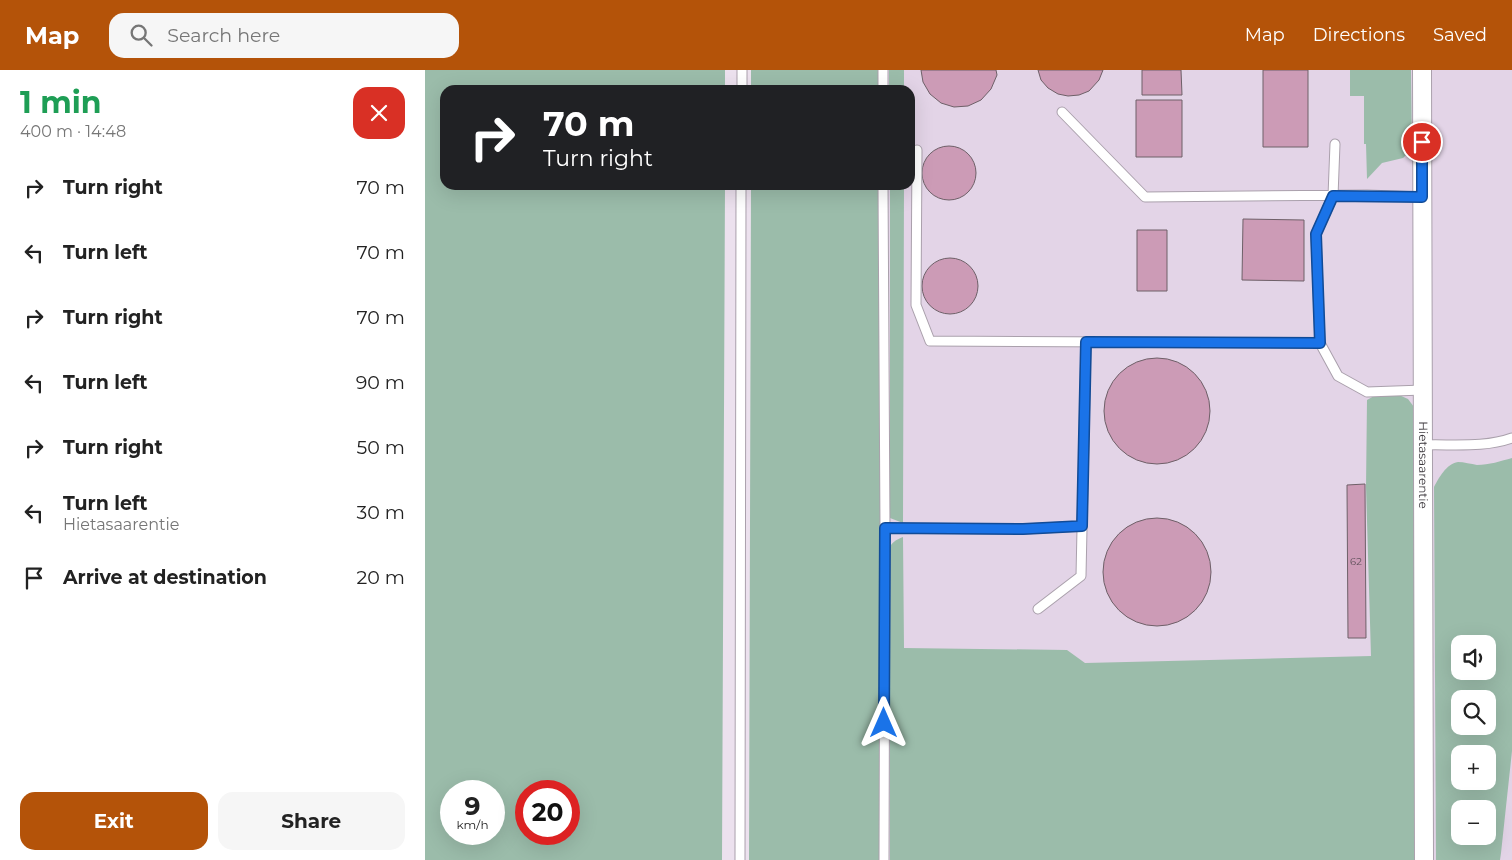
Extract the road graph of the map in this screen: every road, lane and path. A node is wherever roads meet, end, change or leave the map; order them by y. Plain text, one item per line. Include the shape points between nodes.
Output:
1 (742, 70) edge
2 (883, 70) edge
3 (1422, 70) edge
4 (742, 85) edge
5 (883, 85) edge
6 (1062, 112) dead end
7 (1335, 144) dead end
8 (917, 150) dead end
9 (741, 190) edge
10 (883, 190) edge
11 (1333, 196) junction
12 (1422, 197) junction
13 (1086, 342) junction
14 (1320, 343) junction
15 (1423, 390) junction
16 (1512, 438) edge
17 (1423, 445) junction
18 (1082, 526) junction
19 (885, 528) junction
20 (1038, 609) dead end
21 (740, 860) edge
22 (884, 860) edge
23 (1424, 860) edge

1 - 4 lane
2 - 5 lane
3 - 12 street, Hietasaarentie
6 - 11 lane via 1145,197
7 - 11 lane
8 - 13 lane via 916,305 930,341
9 - 21 lane
10 - 19 lane
11 - 12 lane
11 - 14 lane via 1316,234
12 - 15 street, Hietasaarentie
13 - 14 lane
13 - 18 lane
14 - 15 lane via 1339,376 1367,392
15 - 17 street, Hietasaarentie
16 - 17 lane via 1486,444
17 - 23 street, Hietasaarentie
18 - 19 lane
18 - 20 lane via 1081,576
19 - 22 lane

